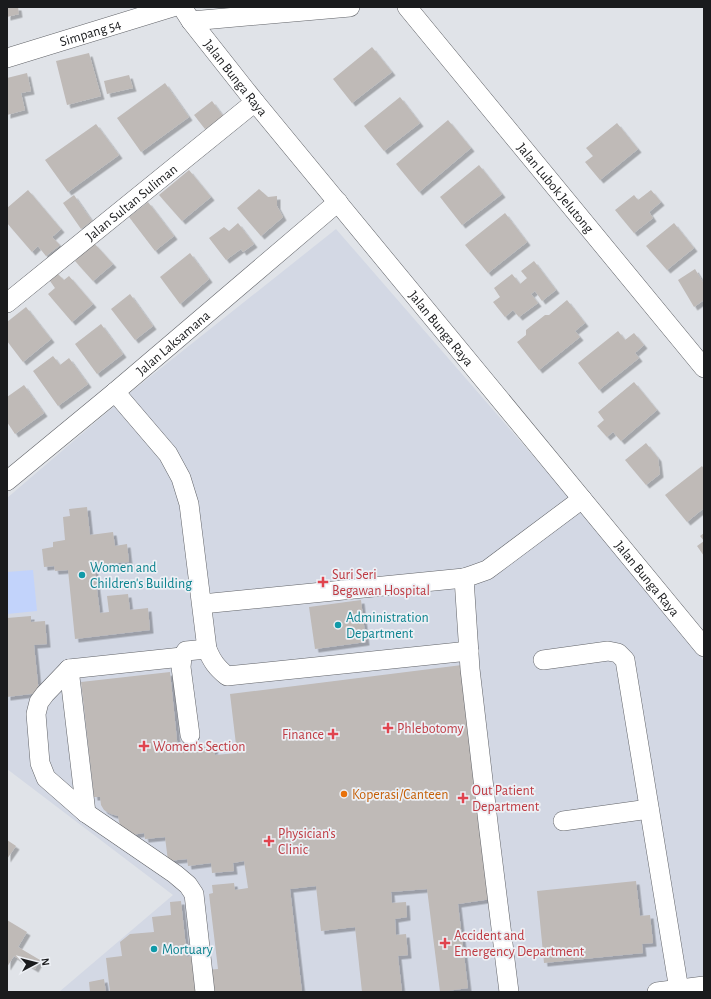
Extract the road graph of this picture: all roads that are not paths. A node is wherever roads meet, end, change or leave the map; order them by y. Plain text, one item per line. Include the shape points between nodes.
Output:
1 (173, 7) edge
2 (350, 7) edge
3 (407, 7) edge
4 (187, 14) edge
5 (7, 58) edge
6 (255, 102) junction
7 (338, 202) junction
8 (7, 303) edge
9 (704, 368) edge
10 (115, 392) junction
11 (7, 481) edge
12 (582, 499) junction
13 (464, 578) junction
14 (202, 604) junction
15 (704, 647) edge
16 (207, 649) junction
17 (469, 651) junction
18 (182, 657) junction
19 (542, 660) dead end
20 (69, 669) junction
21 (190, 735) dead end
22 (649, 808) junction
23 (86, 813) junction
24 (563, 821) dead end
25 (692, 989) edge
26 (205, 992) edge
27 (509, 992) edge
28 (657, 992) edge

1 - 5 street, Simpang 54
2 - 4 street
3 - 9 street, Jalan Lubok Jelutong
4 - 6 street, Jalan Bunga Raya
6 - 7 street, Jalan Bunga Raya
6 - 8 street, Jalan Sultan Suliman
7 - 10 street, Jalan Laksamana
7 - 12 street, Jalan Bunga Raya
10 - 11 street, Jalan Laksamana
10 - 14 street via 168,454 181,478 189,504
12 - 13 street via 487,570
12 - 15 street, Jalan Bunga Raya
13 - 14 street
13 - 17 street
14 - 16 street
16 - 17 street via 219,670 227,676
16 - 18 street via 186,651
17 - 27 street
18 - 20 street
18 - 21 street via 181,667
19 - 22 street via 608,651 618,653 625,660
20 - 23 street
20 - 23 street via 39,702 36,714 40,763 46,778
22 - 24 street
22 - 25 street
23 - 26 street via 175,874 194,894
25 - 28 street

